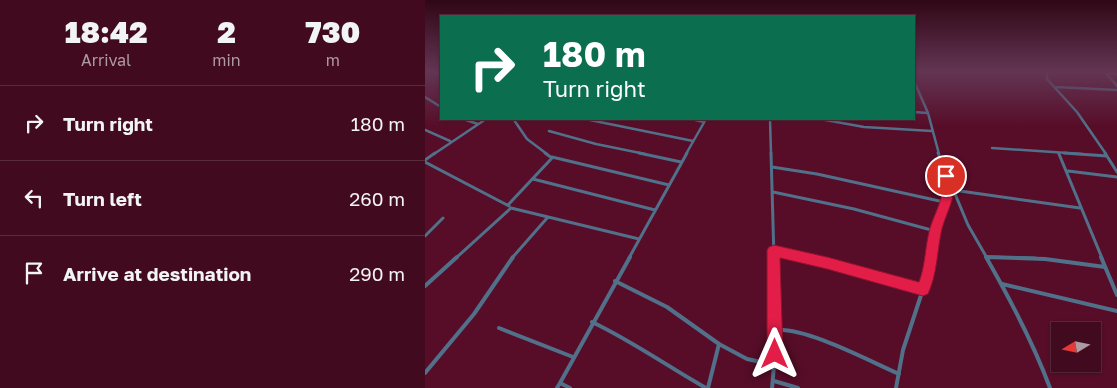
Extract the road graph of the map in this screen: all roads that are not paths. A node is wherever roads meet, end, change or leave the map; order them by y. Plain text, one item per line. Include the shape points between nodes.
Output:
1 (918, 90) edge
2 (1060, 90) edge
3 (425, 97) edge
4 (440, 107) edge
5 (915, 112) edge
6 (928, 113) junction
7 (466, 120) edge
8 (485, 120) edge
9 (514, 120) dead end
10 (590, 120) edge
11 (770, 120) edge
12 (826, 120) edge
13 (705, 121) edge
14 (479, 124) junction
15 (425, 130) edge
16 (549, 130) dead end
17 (932, 132) junction
18 (693, 140) junction
19 (451, 141) junction
20 (992, 148) dead end
21 (1059, 154) junction
22 (1107, 156) junction
23 (552, 157) junction
24 (425, 161) edge
25 (681, 162) junction
26 (772, 167) junction
27 (1068, 171) junction
28 (1117, 172) edge
29 (1117, 178) edge
30 (533, 179) junction
31 (949, 182) junction
32 (669, 185) junction
33 (952, 190) junction
34 (773, 192) junction
35 (944, 202) junction
36 (510, 207) junction
37 (1081, 208) junction
38 (655, 210) junction
39 (548, 217) junction
40 (443, 218) dead end
41 (935, 231) junction
42 (425, 236) edge
43 (639, 240) junction
44 (774, 250) junction
45 (985, 257) junction
46 (1105, 267) junction
47 (615, 281) junction
48 (1001, 284) junction
49 (425, 286) edge
50 (923, 290) junction
51 (1117, 295) edge
52 (1117, 311) edge
53 (592, 322) junction
54 (499, 328) dead end
55 (775, 330) junction
56 (719, 344) junction
57 (573, 357) junction
58 (775, 365) junction
59 (425, 372) edge
60 (899, 374) junction
61 (774, 381) junction
62 (558, 386) edge
63 (570, 388) edge
64 (707, 388) edge
65 (772, 388) edge
66 (798, 388) edge
67 (896, 388) edge
68 (1050, 388) edge

1 - 6 street
2 - 22 street
3 - 4 street
5 - 6 street
6 - 17 street
7 - 14 street
8 - 14 street
9 - 23 street via 527,139
10 - 18 street
11 - 26 street
12 - 17 street via 864,127
13 - 18 street
14 - 19 street
15 - 19 street
16 - 25 street via 596,144
17 - 31 street
18 - 25 street
19 - 24 street
20 - 21 street
21 - 22 street
21 - 27 street
22 - 28 street
23 - 30 street
23 - 32 street
24 - 36 street
25 - 32 street
26 - 34 street
26 - 35 street
27 - 29 street
27 - 37 street
30 - 36 street
30 - 38 street
31 - 33 street
31 - 35 street
32 - 38 street
33 - 37 street
33 - 45 street
34 - 41 street via 861,210
34 - 44 street
35 - 41 street
36 - 39 street
36 - 49 street
37 - 46 street
38 - 43 street
39 - 43 street
39 - 59 street via 513,257 474,314
40 - 42 street
41 - 50 street
43 - 47 street
44 - 50 street
44 - 55 street
45 - 46 street via 1065,260
45 - 48 street
46 - 51 street
47 - 53 street
47 - 56 street via 667,307
48 - 52 street
48 - 68 street via 1038,356
50 - 60 street via 903,350
53 - 57 street
53 - 64 street via 645,349
54 - 57 street
55 - 58 street
55 - 60 street via 785,329 815,338
56 - 58 street via 747,359
56 - 64 street
57 - 62 street
58 - 61 street
60 - 67 street
61 - 65 street
61 - 66 street
62 - 63 street

